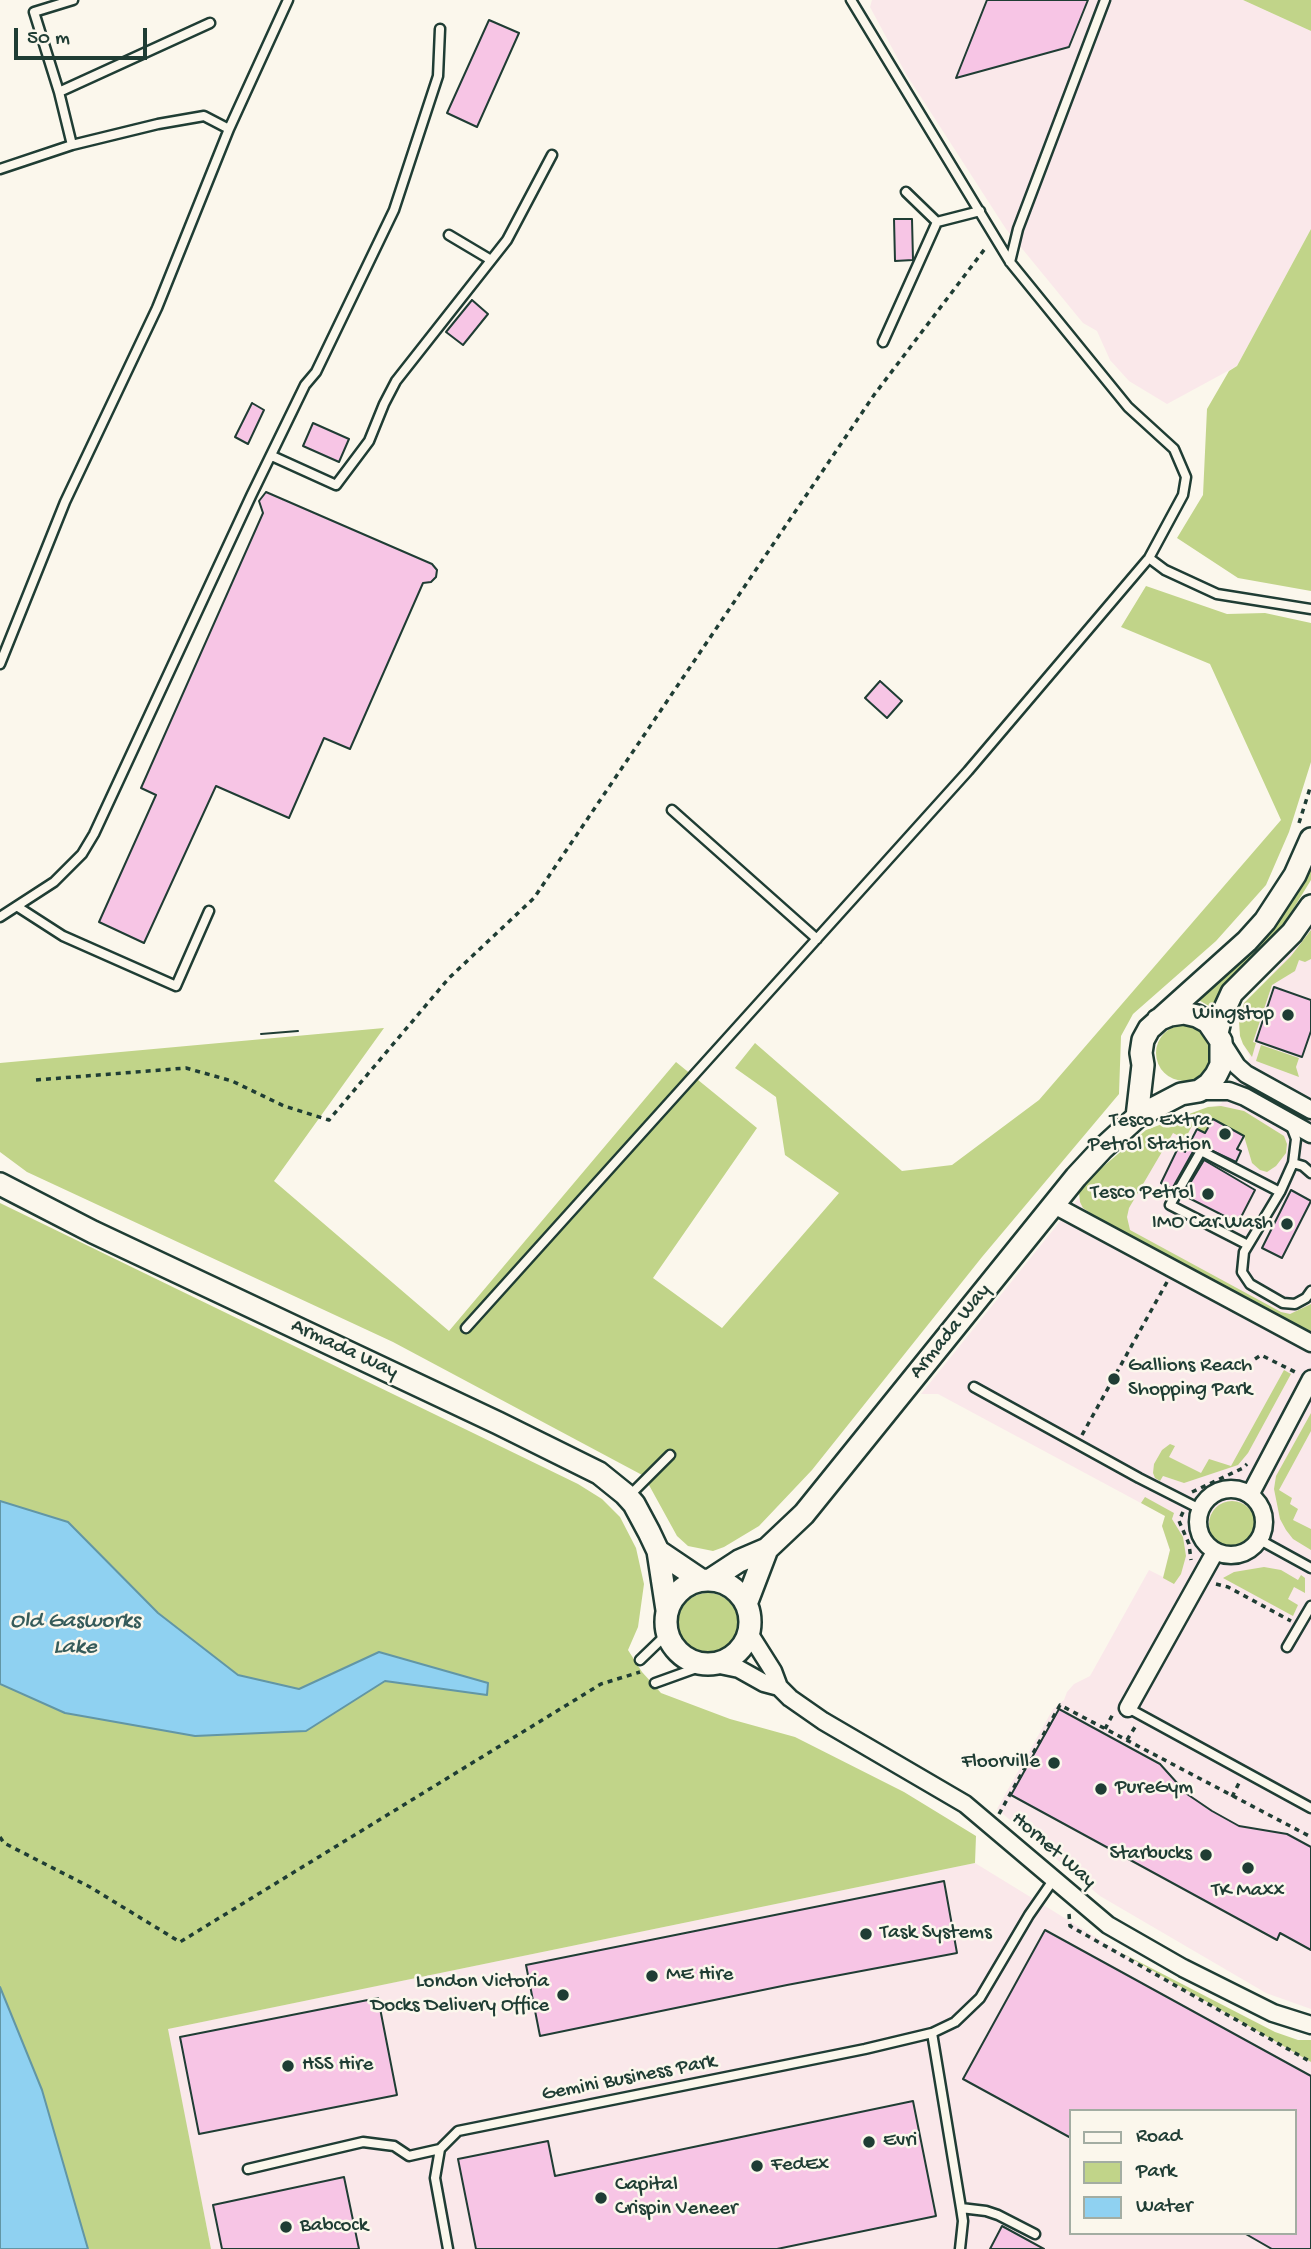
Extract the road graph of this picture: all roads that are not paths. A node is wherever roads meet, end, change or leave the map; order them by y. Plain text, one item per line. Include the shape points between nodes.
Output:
1 (73, 0) edge
2 (288, 0) edge
3 (851, 0) edge
4 (1105, 0) edge
5 (210, 23) dead end
6 (440, 29) dead end
7 (59, 92) junction
8 (229, 129) junction
9 (72, 145) junction
10 (552, 155) dead end
11 (0, 169) edge
12 (906, 192) dead end
13 (980, 211) junction
14 (937, 222) junction
15 (449, 235) dead end
16 (491, 260) junction
17 (1010, 262) junction
18 (883, 342) dead end
19 (272, 456) junction
20 (1149, 558) junction
21 (1311, 609) edge
22 (0, 664) edge
23 (672, 810) dead end
24 (1304, 835) edge
25 (1311, 906) edge
26 (18, 907) junction
27 (209, 911) dead end
28 (0, 917) edge
29 (817, 939) junction
30 (1158, 1020) junction
31 (1219, 1037) junction
32 (1143, 1065) junction
33 (1190, 1093) junction
34 (1311, 1110) edge
35 (1138, 1116) junction
36 (1289, 1121) junction
37 (1311, 1134) edge
38 (1293, 1163) junction
39 (1311, 1173) edge
40 (0, 1184) edge
41 (1280, 1192) junction
42 (1054, 1205) junction
43 (1248, 1245) junction
44 (1311, 1291) edge
45 (466, 1328) dead end
46 (1311, 1343) edge
47 (1303, 1374) edge
48 (974, 1387) dead end
49 (670, 1455) dead end
50 (1250, 1495) junction
51 (627, 1497) junction
52 (1200, 1509) junction
53 (1260, 1540) junction
54 (767, 1549) junction
55 (658, 1550) junction
56 (1215, 1552) junction
57 (1311, 1568) edge
58 (705, 1580) junction
59 (746, 1604) junction
60 (1311, 1606) edge
61 (667, 1610) junction
62 (749, 1633) junction
63 (667, 1634) junction
64 (1287, 1647) dead end
65 (640, 1660) dead end
66 (710, 1664) junction
67 (655, 1683) dead end
68 (779, 1687) junction
69 (1128, 1708) joint
70 (1311, 1808) edge
71 (1054, 1879) junction
72 (1311, 2025) edge
73 (932, 2033) junction
74 (440, 2149) junction
75 (248, 2169) dead end
76 (961, 2208) junction
77 (1035, 2234) dead end
78 (448, 2249) edge
79 (960, 2249) edge

1 - 7 lane via 34,12
2 - 8 lane
3 - 13 lane
4 - 17 lane via 1018,229
5 - 7 lane
6 - 19 lane via 438,76 400,193
7 - 9 lane
8 - 9 lane via 204,116
8 - 22 lane via 157,308 65,502
9 - 11 lane
10 - 16 lane via 507,240
12 - 14 lane
13 - 14 lane
13 - 17 lane
14 - 18 lane
15 - 16 lane
16 - 19 lane via 396,381 369,441 336,485
17 - 20 lane via 1128,407 1161,435 1181,460 1186,477 1183,495
19 - 26 lane via 89,844 63,874
20 - 21 lane via 1177,577 1217,594
20 - 29 lane
23 - 29 lane
24 - 30 street via 1296,875 1265,921
25 - 31 street, Armada Way via 1292,933 1233,993 1221,1017
26 - 27 lane via 63,936 176,986
26 - 28 lane
29 - 45 lane
30 - 31 street via 1184,1013 1197,1016
30 - 32 street via 1143,1040
31 - 33 street, Armada Way via 1223,1053 1216,1075
31 - 34 street via 1246,1074
32 - 33 street via 1151,1080 1165,1091
32 - 35 street
33 - 35 street, Armada Way
33 - 36 street via 1229,1091
35 - 42 street, Armada Way via 1102,1149
36 - 37 street
36 - 38 lane via 1296,1139
38 - 39 lane
38 - 41 lane
40 - 51 street, Armada Way via 585,1465
41 - 43 lane
41 - 43 lane via 1201,1151 1170,1205
42 - 46 street
42 - 54 street, Armada Way via 804,1514
43 - 44 lane via 1242,1272 1250,1284 1283,1303 1295,1304
47 - 50 street
48 - 52 lane
49 - 51 lane
50 - 52 street via 1222,1490
50 - 53 street via 1264,1521
51 - 55 street, Armada Way
52 - 56 street via 1201,1538
53 - 56 street via 1235,1556
53 - 57 lane
54 - 58 street, Armada Way
54 - 59 street, Armada Way
55 - 58 street, Armada Way
55 - 61 street, Armada Way
56 - 69 street
58 - 59 street, Armada Way via 732,1587
58 - 61 street, Armada Way via 680,1590
59 - 62 street, Armada Way
60 - 64 lane
61 - 63 street, Armada Way
62 - 66 street via 730,1658
62 - 68 street, Hornet Way
63 - 65 lane
63 - 66 street via 677,1651 695,1662
66 - 67 lane
66 - 68 street, Hornet Way via 739,1669
68 - 71 street, Hornet Way via 823,1721 944,1790 993,1825
69 - 70 lane
71 - 72 street, Hornet Way via 1108,1925 1146,1947 1273,2013
71 - 73 lane, Gemini Business Park via 980,1998 955,2022
73 - 74 lane, Gemini Business Park via 458,2131
73 - 76 lane
74 - 75 lane via 409,2156 394,2146 363,2143
74 - 78 lane via 435,2178
76 - 77 lane via 998,2215
76 - 79 lane

